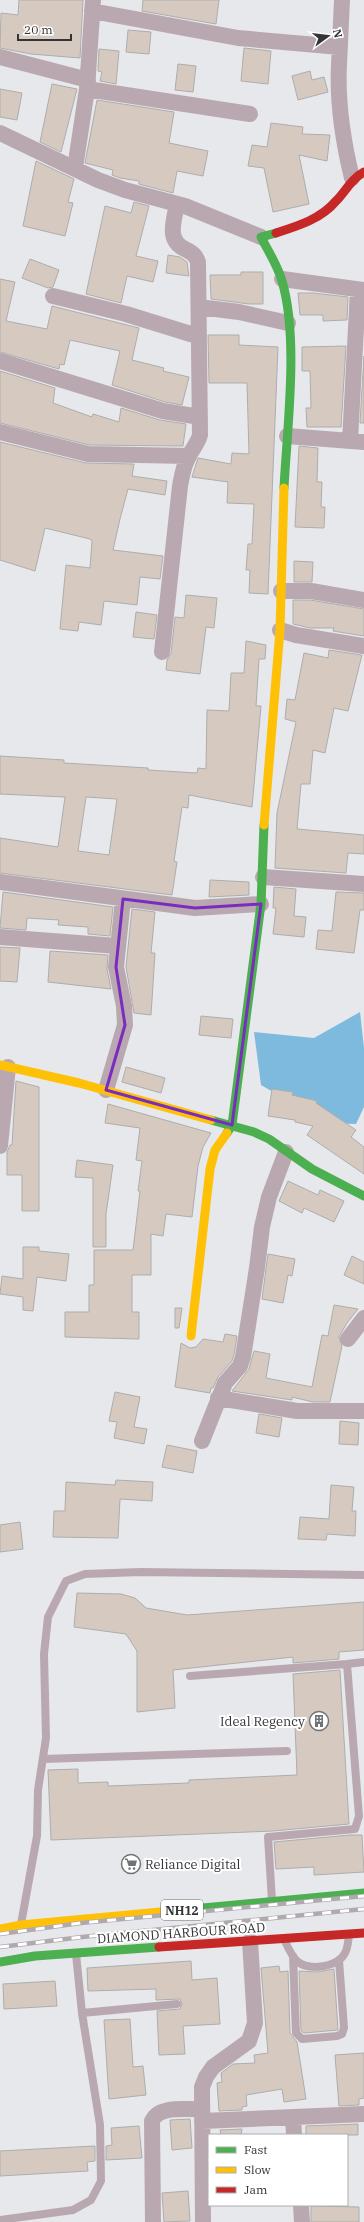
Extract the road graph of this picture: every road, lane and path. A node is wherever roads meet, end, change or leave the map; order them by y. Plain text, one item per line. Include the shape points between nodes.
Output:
1 (342, 0) edge
2 (92, 6) edge
3 (340, 47) junction
4 (0, 57) edge
5 (88, 85) junction
6 (250, 114) dead end
7 (0, 133) edge
8 (75, 168) junction
9 (358, 175) edge
10 (178, 204) junction
11 (261, 237) junction
12 (282, 279) junction
13 (361, 290) edge
14 (53, 296) dead end
15 (199, 307) junction
16 (288, 323) junction
17 (197, 336) junction
18 (0, 361) edge
19 (200, 417) junction
20 (0, 432) edge
21 (287, 436) junction
22 (357, 442) edge
23 (189, 456) junction
24 (281, 591) junction
25 (364, 600) edge
26 (280, 630) junction
27 (364, 646) edge
28 (162, 652) dead end
29 (262, 877) junction
30 (1, 884) edge
31 (364, 884) edge
32 (123, 899) junction
33 (261, 904) junction
34 (0, 937) edge
35 (117, 946) junction
36 (4, 1066) edge
37 (106, 1090) junction
38 (232, 1125) junction
39 (0, 1146) edge
40 (286, 1152) junction
41 (364, 1196) edge
42 (364, 1318) edge
43 (191, 1336) dead end
44 (348, 1338) dead end
45 (218, 1398) junction
46 (364, 1411) edge
47 (202, 1441) dead end
48 (364, 1575) edge
49 (364, 1662) edge
50 (347, 1664) junction
51 (190, 1676) dead end
52 (287, 1751) dead end
53 (43, 1759) junction
54 (364, 1893) edge
55 (272, 1902) junction
56 (21, 1925) junction
57 (0, 1929) edge
58 (364, 1933) edge
59 (349, 1934) junction
60 (284, 1939) junction
61 (250, 1941) junction
62 (76, 1954) junction
63 (293, 1956) junction
64 (339, 1960) junction
65 (0, 1962) edge
66 (177, 2004) dead end
67 (82, 2013) junction
68 (364, 2114) edge
69 (202, 2115) junction
70 (293, 2117) junction
71 (294, 2134) edge
72 (301, 2206) edge
73 (0, 2220) edge
74 (10, 2220) edge
75 (153, 2222) edge
76 (203, 2222) edge
77 (302, 2222) edge

1 - 3 street
2 - 3 street via 238,38
2 - 5 street
3 - 9 street via 340,109 346,154
4 - 5 street
5 - 6 street
5 - 8 street
7 - 8 street
8 - 10 street via 125,190
9 - 11 main road via 334,204 319,217
10 - 11 street
10 - 15 street via 172,228 173,238 177,245 196,256
11 - 12 main road
12 - 13 street
12 - 16 main road
13 - 22 street
14 - 17 street via 126,314
15 - 16 street via 239,312
15 - 17 street
16 - 21 main road via 290,376
17 - 19 street
18 - 19 street via 155,409
19 - 23 street via 197,445
20 - 23 street via 88,454
21 - 22 street
21 - 24 main road
23 - 28 street via 180,486
24 - 25 street via 311,592
24 - 26 main road
26 - 27 street
26 - 29 main road via 265,804
29 - 31 street
29 - 33 main road
30 - 32 street
32 - 33 street via 195,908
32 - 35 street
33 - 38 main road
34 - 35 street
35 - 37 street via 116,967 125,1025
36 - 37 main road
36 - 39 street
37 - 38 main road
38 - 40 main road via 269,1139
38 - 43 main road via 215,1150 210,1169
40 - 41 main road via 312,1169
40 - 45 street via 269,1197 262,1227 244,1357 240,1366 225,1382
42 - 44 street
45 - 46 street via 297,1411
45 - 47 street
48 - 53 lane via 141,1572 85,1574 66,1581 48,1618 44,1654 46,1738
49 - 50 lane
50 - 51 lane
50 - 55 lane via 359,1816 355,1829 268,1837
52 - 53 lane
53 - 56 lane via 38,1790 37,1836
54 - 55 main road, DIAMOND HARBOUR ROAD / NH12
55 - 56 main road, DIAMOND HARBOUR ROAD / NH12
56 - 57 main road, DIAMOND HARBOUR ROAD / NH12
58 - 59 main road, DIAMOND HARBOUR ROAD
59 - 60 main road, DIAMOND HARBOUR ROAD
59 - 64 lane via 345,1954
60 - 61 main road, DIAMOND HARBOUR ROAD
60 - 63 lane
61 - 62 main road, DIAMOND HARBOUR ROAD
61 - 69 street via 255,2023 249,2041 213,2067 206,2077 202,2087
62 - 65 main road, DIAMOND HARBOUR ROAD via 35,1956
62 - 67 lane
63 - 64 lane via 303,1965 310,1966 328,1965
63 - 64 lane via 296,2033 302,2039 342,2034 344,2028
66 - 67 lane
67 - 74 lane via 100,2125 101,2181 92,2200 73,2210
68 - 70 street
69 - 70 street
69 - 75 street via 166,2111 159,2113 152,2122
69 - 76 street
70 - 71 street
72 - 77 street
73 - 74 lane

